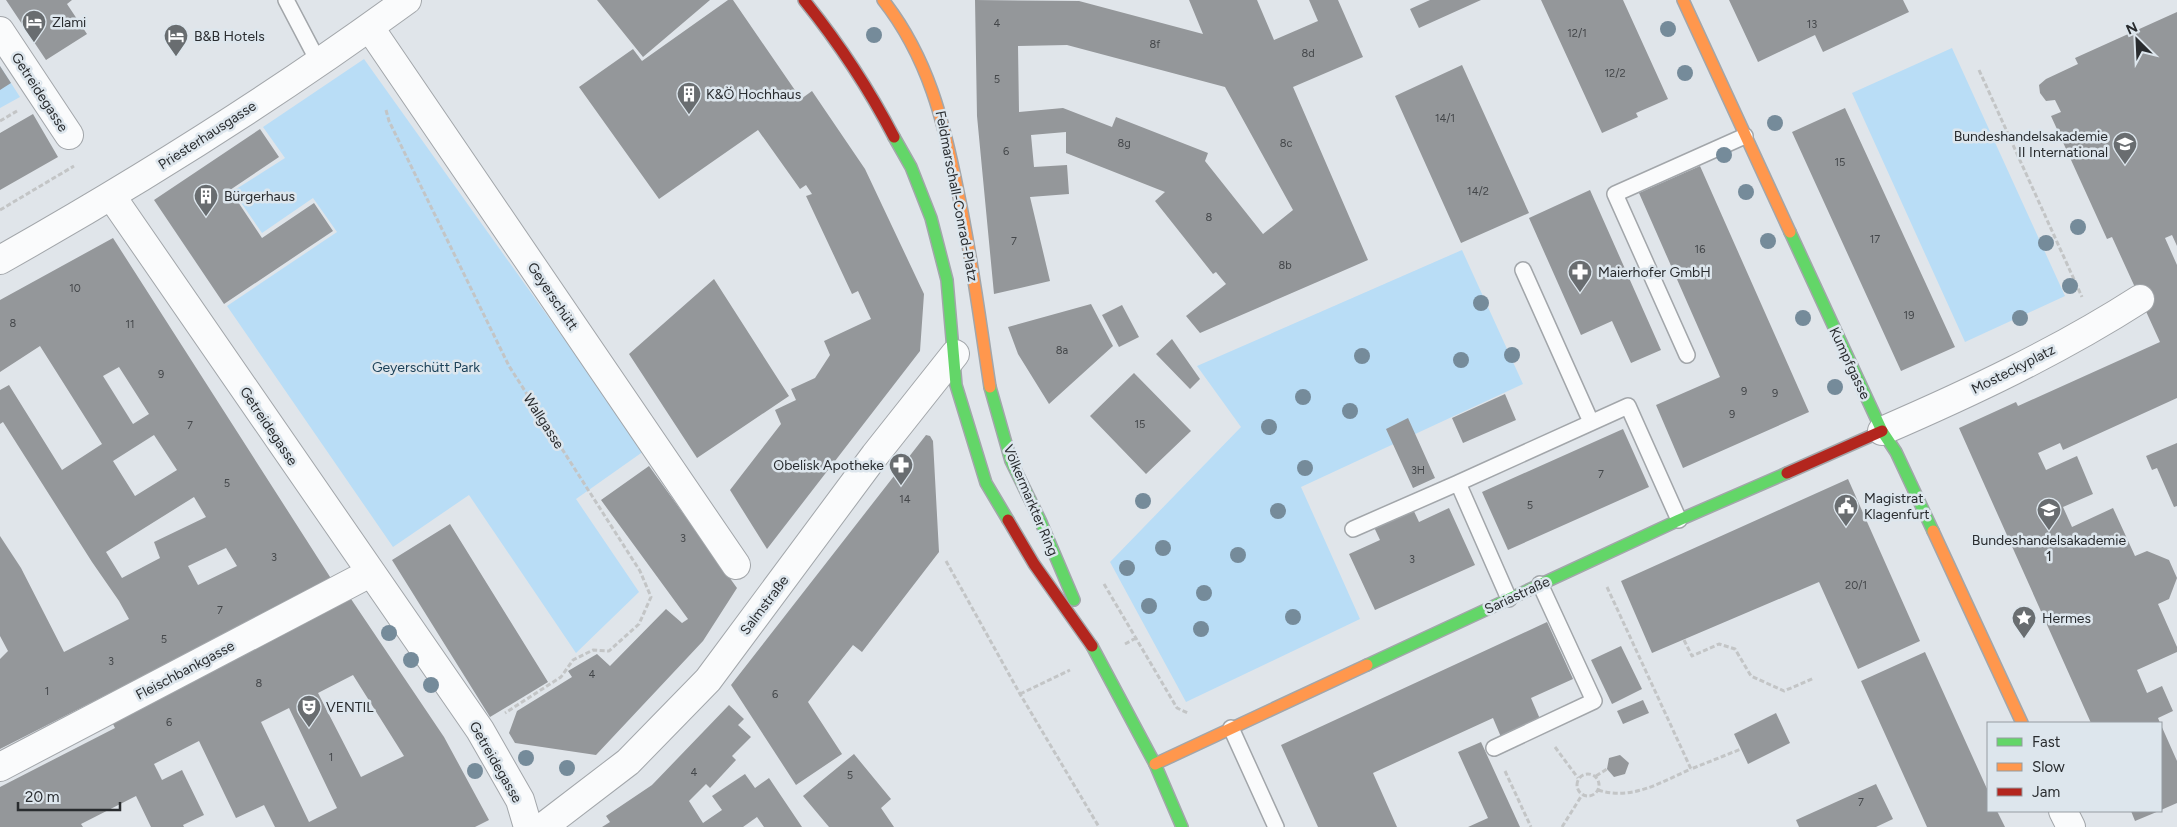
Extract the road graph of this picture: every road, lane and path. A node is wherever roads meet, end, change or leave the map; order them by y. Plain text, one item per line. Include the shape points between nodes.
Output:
1 (286, 0) edge
2 (408, 0) edge
3 (804, 0) edge
4 (817, 0) edge
5 (883, 0) edge
6 (1683, 0) edge
7 (821, 21) junction
8 (370, 28) junction
9 (0, 31) edge
10 (318, 63) junction
11 (1979, 70) dead end
12 (385, 103) dead end
13 (68, 135) joint
14 (1745, 136) junction
15 (112, 197) junction
16 (0, 210) edge
17 (0, 260) edge
18 (1523, 270) dead end
19 (2140, 299) dead end
20 (980, 316) joint
21 (2096, 327) junction
22 (955, 354) junction
23 (1687, 355) dead end
24 (1592, 422) junction
25 (1882, 431) junction
26 (1458, 483) junction
27 (1679, 520) junction
28 (1353, 529) dead end
29 (1594, 560) junction
30 (946, 562) dead end
31 (736, 565) dead end
32 (370, 574) junction
33 (1540, 584) junction
34 (1509, 599) junction
35 (1136, 638) dead end
36 (1684, 640) dead end
37 (1094, 649) junction
38 (1814, 678) dead end
39 (1189, 713) dead end
40 (2022, 722) edge
41 (1540, 726) junction
42 (1231, 728) junction
43 (480, 730) junction
44 (1494, 748) joint
45 (1741, 749) dead end
46 (1155, 764) junction
47 (0, 767) edge
48 (1607, 769) dead end
49 (1691, 769) junction
50 (1596, 776) junction
51 (1578, 778) junction
52 (1598, 790) junction
53 (1582, 795) junction
54 (2064, 812) edge
55 (528, 827) edge
56 (543, 827) edge
57 (1099, 827) edge
58 (1182, 827) edge
59 (1276, 827) edge
60 (1531, 827) edge
61 (1562, 827) edge
62 (2071, 827) edge

1 - 10 lane
2 - 8 street, Priesterhausgasse
3 - 7 main road, Feldmarschall-Conrad-Platz
4 - 7 main road, Feldmarschall-Conrad-Platz
5 - 20 main road, Feldmarschall-Conrad-Platz via 917,51 946,128
6 - 14 main road, Kumpfgasse
7 - 22 main road, Feldmarschall-Conrad-Platz via 912,167 931,218 947,280
8 - 10 street, Priesterhausgasse
8 - 31 street, Geyerschütt
9 - 13 street, Getreidegasse
10 - 15 street, Priesterhausgasse
11 - 21 path
12 - 43 path, Wallgasse via 389,121 509,366 640,571 651,597 639,624 609,651 594,650 573,660 561,677
13 - 16 path, Getreidegasse via 86,160
14 - 23 lane via 1615,194
14 - 25 main road, Kumpfgasse
15 - 17 street, Priesterhausgasse
15 - 32 street, Getreidegasse
18 - 24 lane
19 - 21 street, Mosteckyplatz
20 - 37 main road, Völkermarkter Ring via 991,391 1011,461 1040,520
21 - 25 street, Mosteckyplatz via 1936,408
22 - 37 main road, Völkermarkter Ring via 956,385 986,483 1034,564
22 - 56 street, Salmstraße via 708,680 628,762
24 - 26 lane
24 - 27 lane via 1628,406
25 - 27 main road, Sariastraße
25 - 40 main road, Kumpfgasse via 1896,452
26 - 28 lane
26 - 34 lane
27 - 29 main road, Sariastraße
29 - 33 main road, Sariastraße
29 - 49 path
30 - 57 path
32 - 43 street, Getreidegasse
32 - 47 street, Fleischbankgasse
33 - 34 main road, Sariastraße
33 - 41 lane via 1594,700
34 - 42 main road, Sariastraße
35 - 39 path via 1177,708
36 - 38 path via 1692,656 1719,644 1735,649 1751,676 1784,691
37 - 46 main road, Völkermarkter Ring
41 - 44 lane
41 - 51 path
42 - 46 main road, Sariastraße
42 - 59 lane
43 - 55 street, Getreidegasse via 520,800
44 - 60 path
45 - 49 path
46 - 58 main road, Völkermarkter Ring
48 - 50 path
49 - 52 path via 1636,794 1611,795
50 - 51 path via 1584,774
50 - 52 path via 1600,783
51 - 53 path via 1577,789
52 - 53 path via 1589,796
53 - 61 path
54 - 62 street

